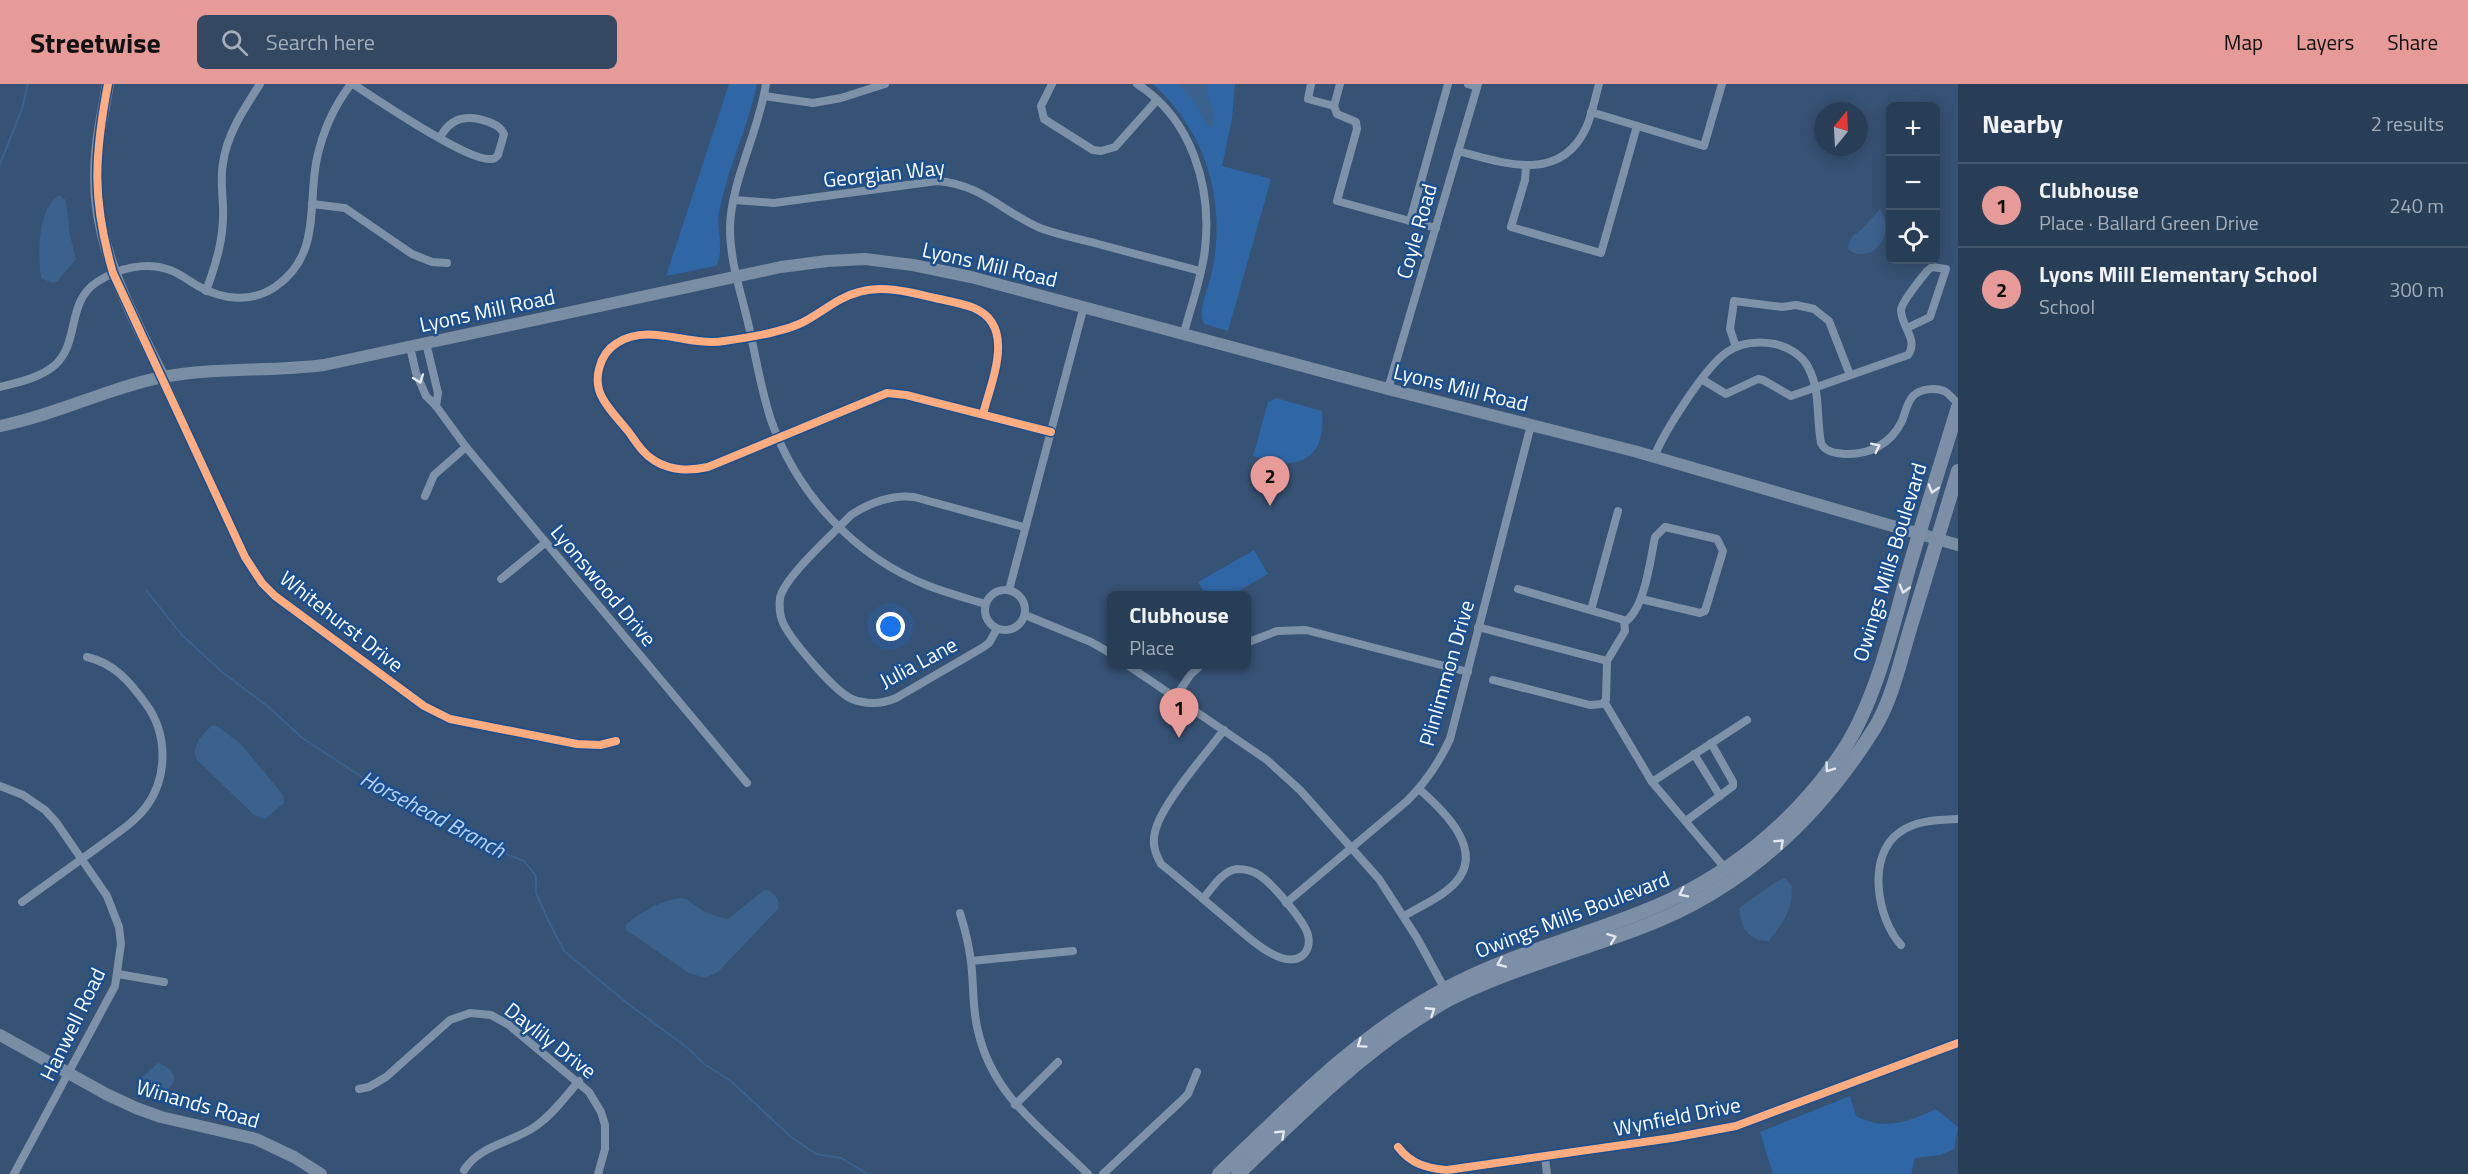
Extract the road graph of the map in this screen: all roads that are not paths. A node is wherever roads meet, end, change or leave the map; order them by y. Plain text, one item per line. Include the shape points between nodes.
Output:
1 (108, 84) edge
2 (260, 84) edge
3 (352, 84) edge
4 (766, 84) edge
5 (885, 84) edge
6 (1052, 84) edge
7 (1137, 84) edge
8 (1311, 84) edge
9 (1341, 84) edge
10 (1448, 84) edge
11 (1468, 84) edge
12 (1599, 84) edge
13 (1722, 84) edge
14 (1478, 85) edge
15 (764, 96) junction
16 (1157, 100) junction
17 (1334, 106) junction
18 (1591, 112) junction
19 (1636, 126) junction
20 (440, 138) junction
21 (1458, 152) junction
22 (1526, 166) junction
23 (734, 200) junction
24 (312, 204) junction
25 (1410, 221) junction
26 (1436, 228) junction
27 (447, 263) dead end
28 (1200, 271) junction
29 (113, 273) junction
30 (737, 277) junction
31 (207, 291) junction
32 (1084, 306) junction
33 (1907, 327) junction
34 (1184, 333) junction
35 (751, 335) junction
36 (426, 343) junction
37 (410, 347) junction
38 (1736, 347) junction
39 (1850, 375) junction
40 (163, 377) junction
41 (1703, 380) junction
42 (0, 387) edge
43 (1815, 388) junction
44 (1388, 389) junction
45 (1958, 405) edge
46 (436, 406) junction
47 (983, 414) junction
48 (1532, 425) junction
49 (0, 426) edge
50 (1051, 432) junction
51 (779, 438) junction
52 (466, 447) junction
53 (1654, 457) junction
54 (1958, 471) edge
55 (425, 496) dead end
56 (1618, 510) dead end
57 (840, 527) junction
58 (1024, 527) junction
59 (1920, 533) junction
60 (1937, 538) junction
61 (546, 543) junction
62 (1958, 545) edge
63 (501, 579) dead end
64 (1518, 589) dead end
65 (1010, 590) junction
66 (1641, 599) junction
67 (985, 604) junction
68 (1591, 610) junction
69 (1025, 615) junction
70 (1625, 622) junction
71 (1478, 627) junction
72 (997, 629) junction
73 (1251, 641) edge
74 (1107, 651) edge
75 (87, 657) dead end
76 (1607, 661) junction
77 (1133, 669) edge
78 (1197, 669) edge
79 (1468, 672) junction
80 (1493, 680) dead end
81 (1175, 699) junction
82 (1605, 703) junction
83 (1747, 720) dead end
84 (1224, 730) junction
85 (616, 741) dead end
86 (1712, 743) junction
87 (1694, 754) junction
88 (1652, 782) junction
89 (747, 783) dead end
90 (0, 786) edge
91 (1419, 789) junction
92 (1720, 796) junction
93 (1958, 819) edge
94 (1686, 821) junction
95 (1352, 847) junction
96 (82, 858) junction
97 (1725, 868) junction
98 (1203, 899) junction
99 (22, 902) dead end
100 (1286, 903) junction
101 (960, 913) dead end
102 (1404, 916) junction
103 (1901, 945) dead end
104 (1073, 951) dead end
105 (971, 961) junction
106 (118, 974) junction
107 (164, 982) dead end
108 (1447, 994) junction
109 (0, 1035) edge
110 (1958, 1044) edge
111 (1058, 1062) dead end
112 (69, 1072) junction
113 (1197, 1072) dead end
114 (579, 1081) junction
115 (359, 1089) dead end
116 (1015, 1105) junction
117 (1398, 1147) dead end
118 (1545, 1157) junction
119 (464, 1170) dead end
120 (14, 1174) edge
121 (321, 1174) edge
122 (598, 1174) edge
123 (1088, 1174) edge
124 (1103, 1174) edge
125 (1219, 1174) edge
126 (1238, 1174) edge
127 (1547, 1174) edge

1 - 29 main road via 96,177 100,224
2 - 31 street via 226,148 222,165 221,243
3 - 20 street
3 - 24 street via 334,111 321,145
4 - 15 street
5 - 15 street via 841,99 813,103
6 - 16 street via 1041,106 1044,119 1093,150 1114,147
7 - 16 street
8 - 17 street via 1308,99
9 - 17 street
10 - 25 street
11 - 14 street
12 - 18 street
13 - 19 street via 1704,146
14 - 21 street, Coyle Road
15 - 23 street
16 - 28 street via 1189,145 1203,184 1206,227
17 - 25 street via 1337,114 1353,120 1357,126 1337,201
18 - 19 street
18 - 22 street via 1586,128 1570,149 1550,162
19 - 22 street via 1601,253 1511,227
20 - 20 street via 489,160 498,155 504,134 495,125 465,117 448,124
21 - 22 street
21 - 26 street, Coyle Road
23 - 28 street, Georgian Way via 774,203 948,182 968,186 1053,232
23 - 30 street via 730,230
24 - 27 street via 345,208 412,255
24 - 31 street via 308,244 296,269 284,281 271,290 245,298
25 - 26 street
26 - 44 street, Coyle Road
28 - 34 street
29 - 31 street via 132,267 158,267
29 - 40 main road
29 - 42 street via 96,282 81,298 67,348 55,364 38,375
30 - 32 main road, Lyons Mill Road via 827,261 890,261 961,274
30 - 35 street
30 - 36 main road, Lyons Mill Road
32 - 34 main road, Lyons Mill Road
32 - 50 street
33 - 33 street via 1901,311 1904,303 1927,271 1932,267 1946,269 1930,317
33 - 39 street via 1912,346 1908,355
34 - 44 main road, Lyons Mill Road
35 - 47 street via 797,325 848,295 872,289 908,291 966,305 991,321 998,342 997,362
35 - 51 street
35 - 51 street via 713,342 646,334 632,336 617,342 603,357 597,386 644,453 668,467 708,467
36 - 37 main road, Lyons Mill Road
36 - 46 street via 438,393
37 - 40 main road, Lyons Mill Road via 295,369
37 -> 46 street, Lyonswood Drive via 426,396
38 - 39 street via 1730,329 1734,301 1806,307 1829,321
38 - 41 street via 1717,360
38 - 43 street via 1758,342 1792,351 1807,365
39 - 43 street
40 - 49 main road, Lyons Mill Road
40 - 85 street, Whitehurst Drive via 245,557 262,583 284,603 424,706 450,719 577,744
41 - 43 street via 1726,394 1758,379 1791,396
41 - 53 street via 1663,435
43 -> 45 street via 1821,443 1839,453 1866,452 1890,439 1917,393 1942,390
44 - 48 main road, Lyons Mill Road
45 -> 59 main road, Owings Mills Boulevard
46 - 52 street, Lyonswood Drive
47 - 50 street
47 - 51 street via 888,393
48 - 53 main road, Lyons Mill Road
48 - 71 street, Plinlimmon Drive
50 - 58 street
51 - 57 street via 809,494
52 - 55 street via 434,475
52 - 61 street, Lyonswood Drive
53 - 59 main road, Lyons Mill Road
54 - 60 main road, Owings Mills Boulevard
56 - 68 street
57 - 58 street, Julia Lane via 859,510 896,496
57 - 67 street via 881,561 904,574
57 - 72 street, Julia Lane via 790,579 779,605 788,631 842,693 864,703 897,698 982,648
58 - 65 street
59 - 60 main road, Lyons Mill Road
59 -> 97 main road, Owings Mills Boulevard via 1877,675 1845,746 1812,792 1786,819
60 - 62 main road, Lyons Mill Road
108 -> 60 main road, Owings Mills Boulevard via 1646,926 1727,886 1762,860 1820,802 1859,751 1885,708
61 - 63 street
61 - 89 street, Lyonswood Drive
64 - 68 street
65 - 67 street via 995,592
65 - 69 street via 1022,599
66 - 66 street via 1659,531 1682,530 1721,543 1724,551 1704,611
66 - 70 street
67 - 72 street via 986,619
68 - 70 street
69 - 72 street via 1011,630
69 - 74 street
70 - 76 street
71 - 76 street
71 - 79 street, Plinlimmon Drive
73 - 79 street via 1277,631 1306,630
75 - 96 street via 106,662 138,692 158,726 163,754 159,782 145,808
76 - 82 street
77 - 81 street
78 - 81 street
79 - 91 street, Plinlimmon Drive via 1450,739
80 - 82 street via 1590,705
81 - 84 street
82 - 88 street
83 - 86 street
84 - 95 street via 1292,782
84 - 98 street via 1161,815 1155,833 1161,864
86 - 87 street
86 - 92 street via 1733,783
87 - 88 street
87 - 92 street
88 - 94 street
90 - 96 street, Hanwell Road via 45,810
91 - 95 street, Plinlimmon Drive
91 - 102 street via 1460,835 1466,860 1461,875 1450,888
92 - 94 street
93 - 103 street via 1924,822 1900,831 1884,852 1878,874 1883,912 1891,935
94 - 97 street
95 - 100 street, Plinlimmon Drive
95 - 102 street
96 - 99 street
96 - 106 street, Hanwell Road via 107,896 120,927
97 -> 108 main road, Owings Mills Boulevard via 1646,911 1509,959
98 - 100 street via 1224,875 1237,869 1258,874
98 - 100 street via 1279,957 1297,959 1304,954 1309,939
101 - 105 street
102 - 108 street
104 - 105 street
105 - 116 street via 982,1047 994,1077
106 - 107 street
106 - 112 street, Hanwell Road via 109,1000
108 -> 125 main road, Owings Mills Boulevard via 1402,1015 1351,1050
126 -> 108 main road, Owings Mills Boulevard via 1356,1063
109 - 112 main road, Winands Road
110 - 118 street, Wynfield Drive via 1736,1126
111 - 116 street
112 - 120 street, Hanwell Road
112 - 121 main road, Winands Road via 136,1108 256,1139
113 - 124 street via 1188,1094
114 - 115 street, Daylily Drive via 500,1019 470,1013 450,1020 386,1077
114 - 119 street via 535,1127 482,1151
114 - 122 street, Daylily Drive via 596,1102 605,1125 605,1149
116 - 123 street
117 - 118 street, Wynfield Drive via 1413,1162 1447,1170
118 - 127 street

